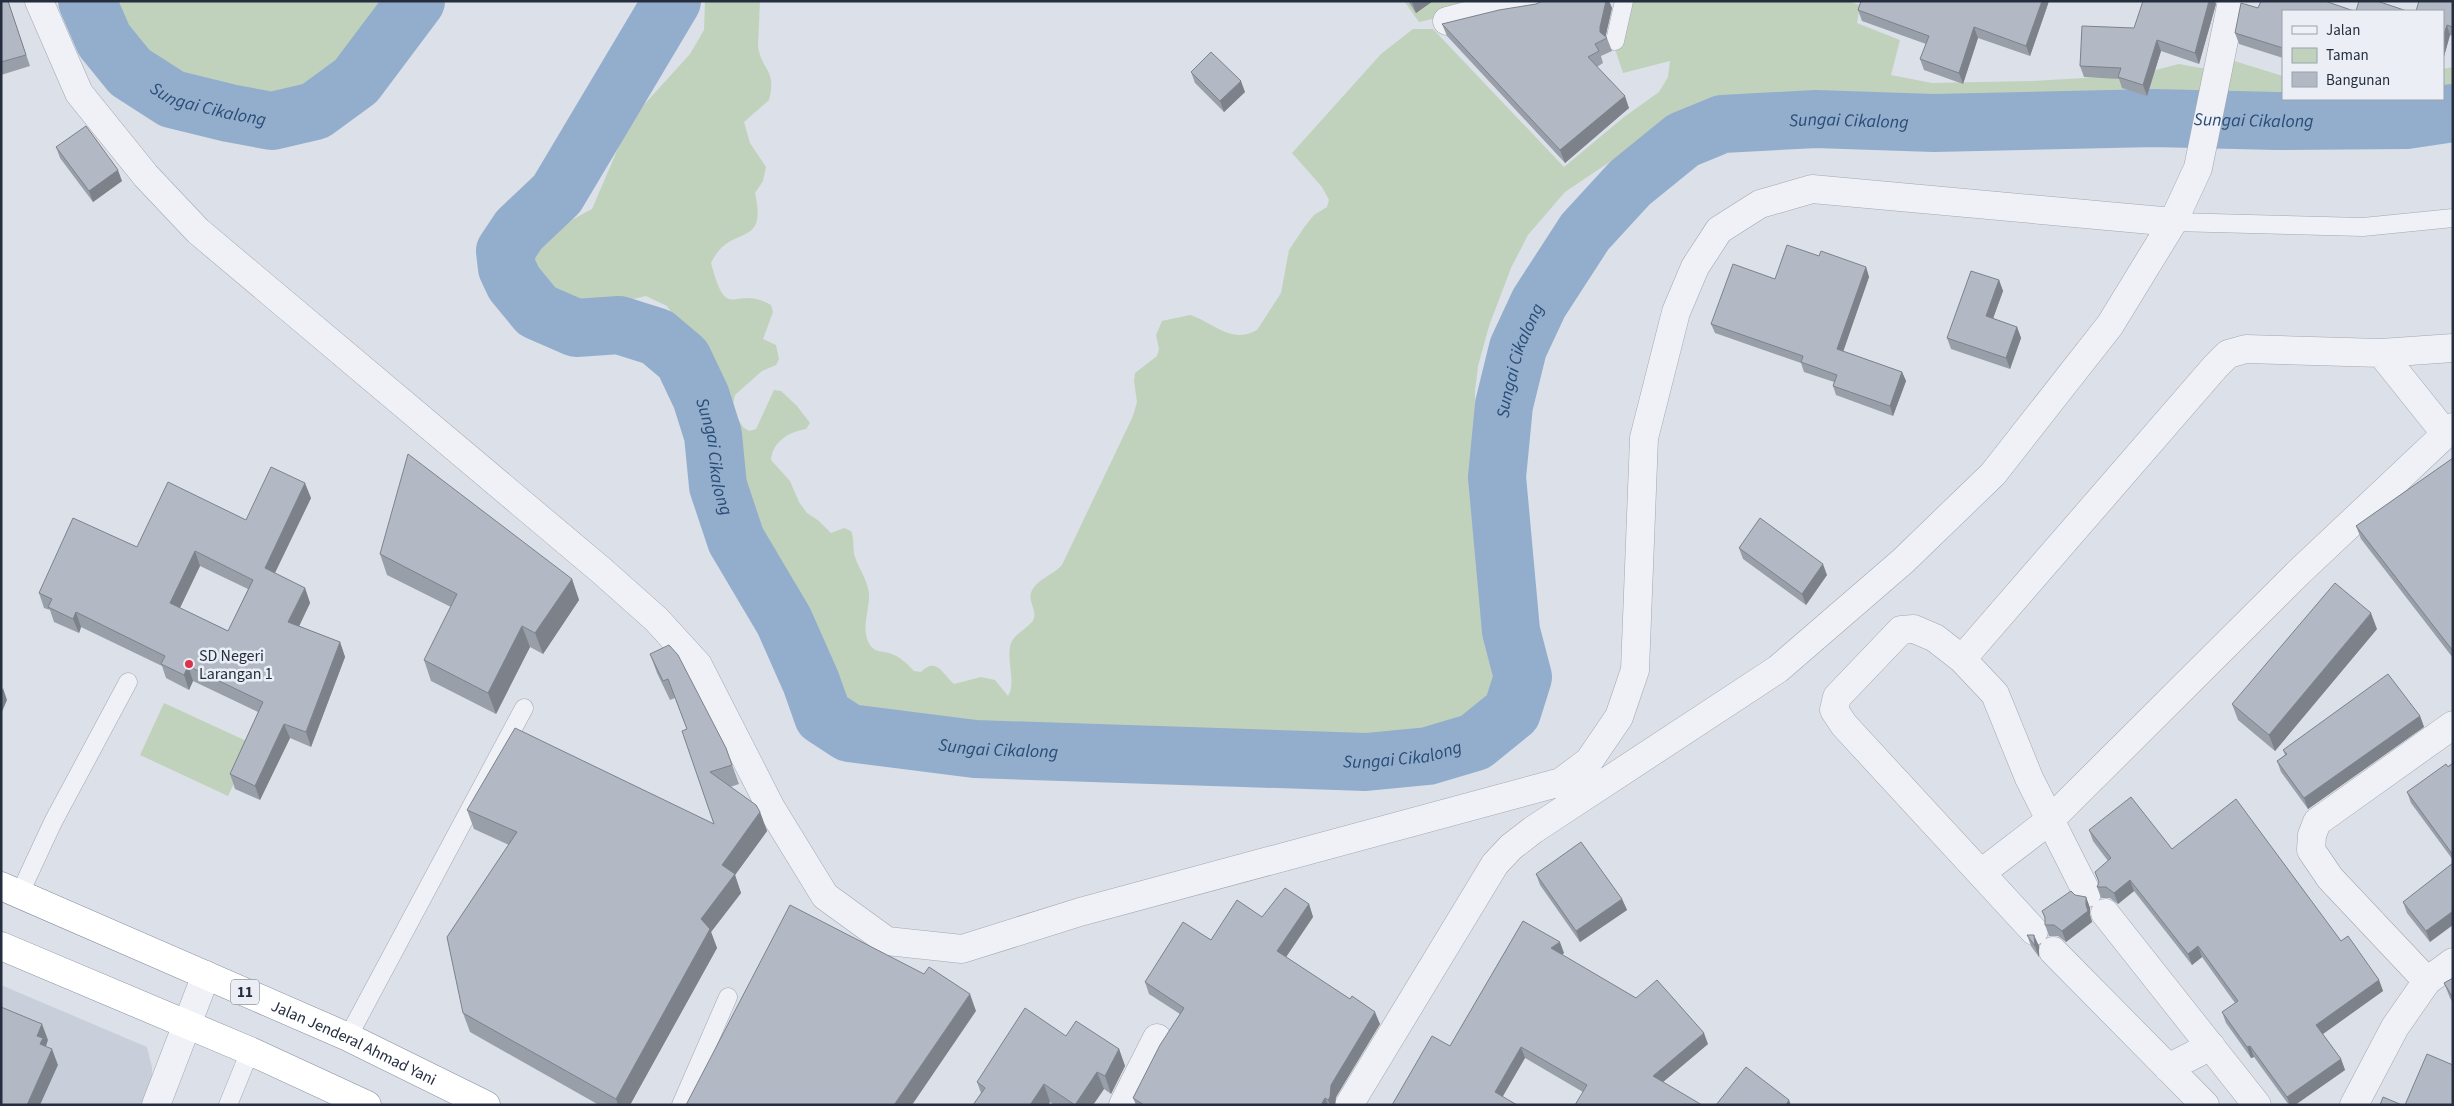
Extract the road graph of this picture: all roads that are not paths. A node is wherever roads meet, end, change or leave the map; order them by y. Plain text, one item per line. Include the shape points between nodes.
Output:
1 (39, 1) edge
2 (1538, 1) edge
3 (1624, 1) edge
4 (2224, 3) edge
5 (1447, 21) edge
6 (1615, 41) dead end
7 (2453, 218) edge
8 (2173, 222) junction
9 (2453, 348) edge
10 (2381, 353) junction
11 (2449, 430) edge
12 (1962, 660) junction
13 (128, 682) dead end
14 (524, 708) dead end
15 (2453, 725) edge
16 (2049, 821) junction
17 (1981, 873) junction
18 (10, 890) edge
19 (2087, 893) dead end
20 (2105, 913) dead end
21 (2034, 931) dead end
22 (1, 946) edge
23 (2053, 951) dead end
24 (2453, 962) edge
25 (206, 975) junction
26 (2427, 981) junction
27 (728, 997) dead end
28 (189, 1025) junction
29 (348, 1036) junction
30 (1157, 1038) dead end
31 (2210, 1046) junction
32 (250, 1051) junction
33 (2168, 1068) junction
34 (156, 1105) edge
35 (228, 1105) edge
36 (367, 1105) edge
37 (486, 1105) edge
38 (681, 1105) edge
39 (1123, 1105) edge
40 (1350, 1105) edge
41 (2205, 1105) edge
42 (2257, 1105) edge
43 (2354, 1105) edge

1 - 8 street via 80,93 146,176 198,231 609,577 656,619 698,665 771,808 825,896 886,941 962,949 1080,912 1561,782 1589,761 1619,717 1635,670 1644,438 1676,312 1695,268 1719,230 1760,204 1812,189
2 - 5 street
3 - 6 lane
4 - 8 street via 2220,59 2198,168
7 - 8 lane via 2363,227
8 - 40 street via 2110,325 1993,474 1903,561 1778,669 1533,830 1495,864
9 - 10 street
10 - 11 street
10 - 12 street via 2246,349 2228,354
11 - 16 street via 2298,573
12 - 16 street via 1995,694
12 - 17 street via 1935,638 1914,629 1901,630 1837,697 1834,710 1844,725
13 - 18 lane via 37,856
14 - 29 lane
15 - 26 street via 2317,822 2312,835 2311,850 2330,878
16 - 17 street
16 - 19 street
17 - 21 street
18 - 25 highway, Jalan Jenderal Ahmad Yani / 11
20 - 31 street
22 - 28 highway
23 - 33 street
24 - 26 street
25 - 28 street
25 - 29 highway, Jalan Jenderal Ahmad Yani / 11
26 - 43 street via 2395,1026
27 - 38 lane
28 - 32 highway
28 - 34 street
29 - 37 highway, Jalan Jenderal Ahmad Yani / 11
30 - 39 street
31 - 33 street
31 - 42 street
32 - 35 lane
32 - 36 highway
33 - 41 street

